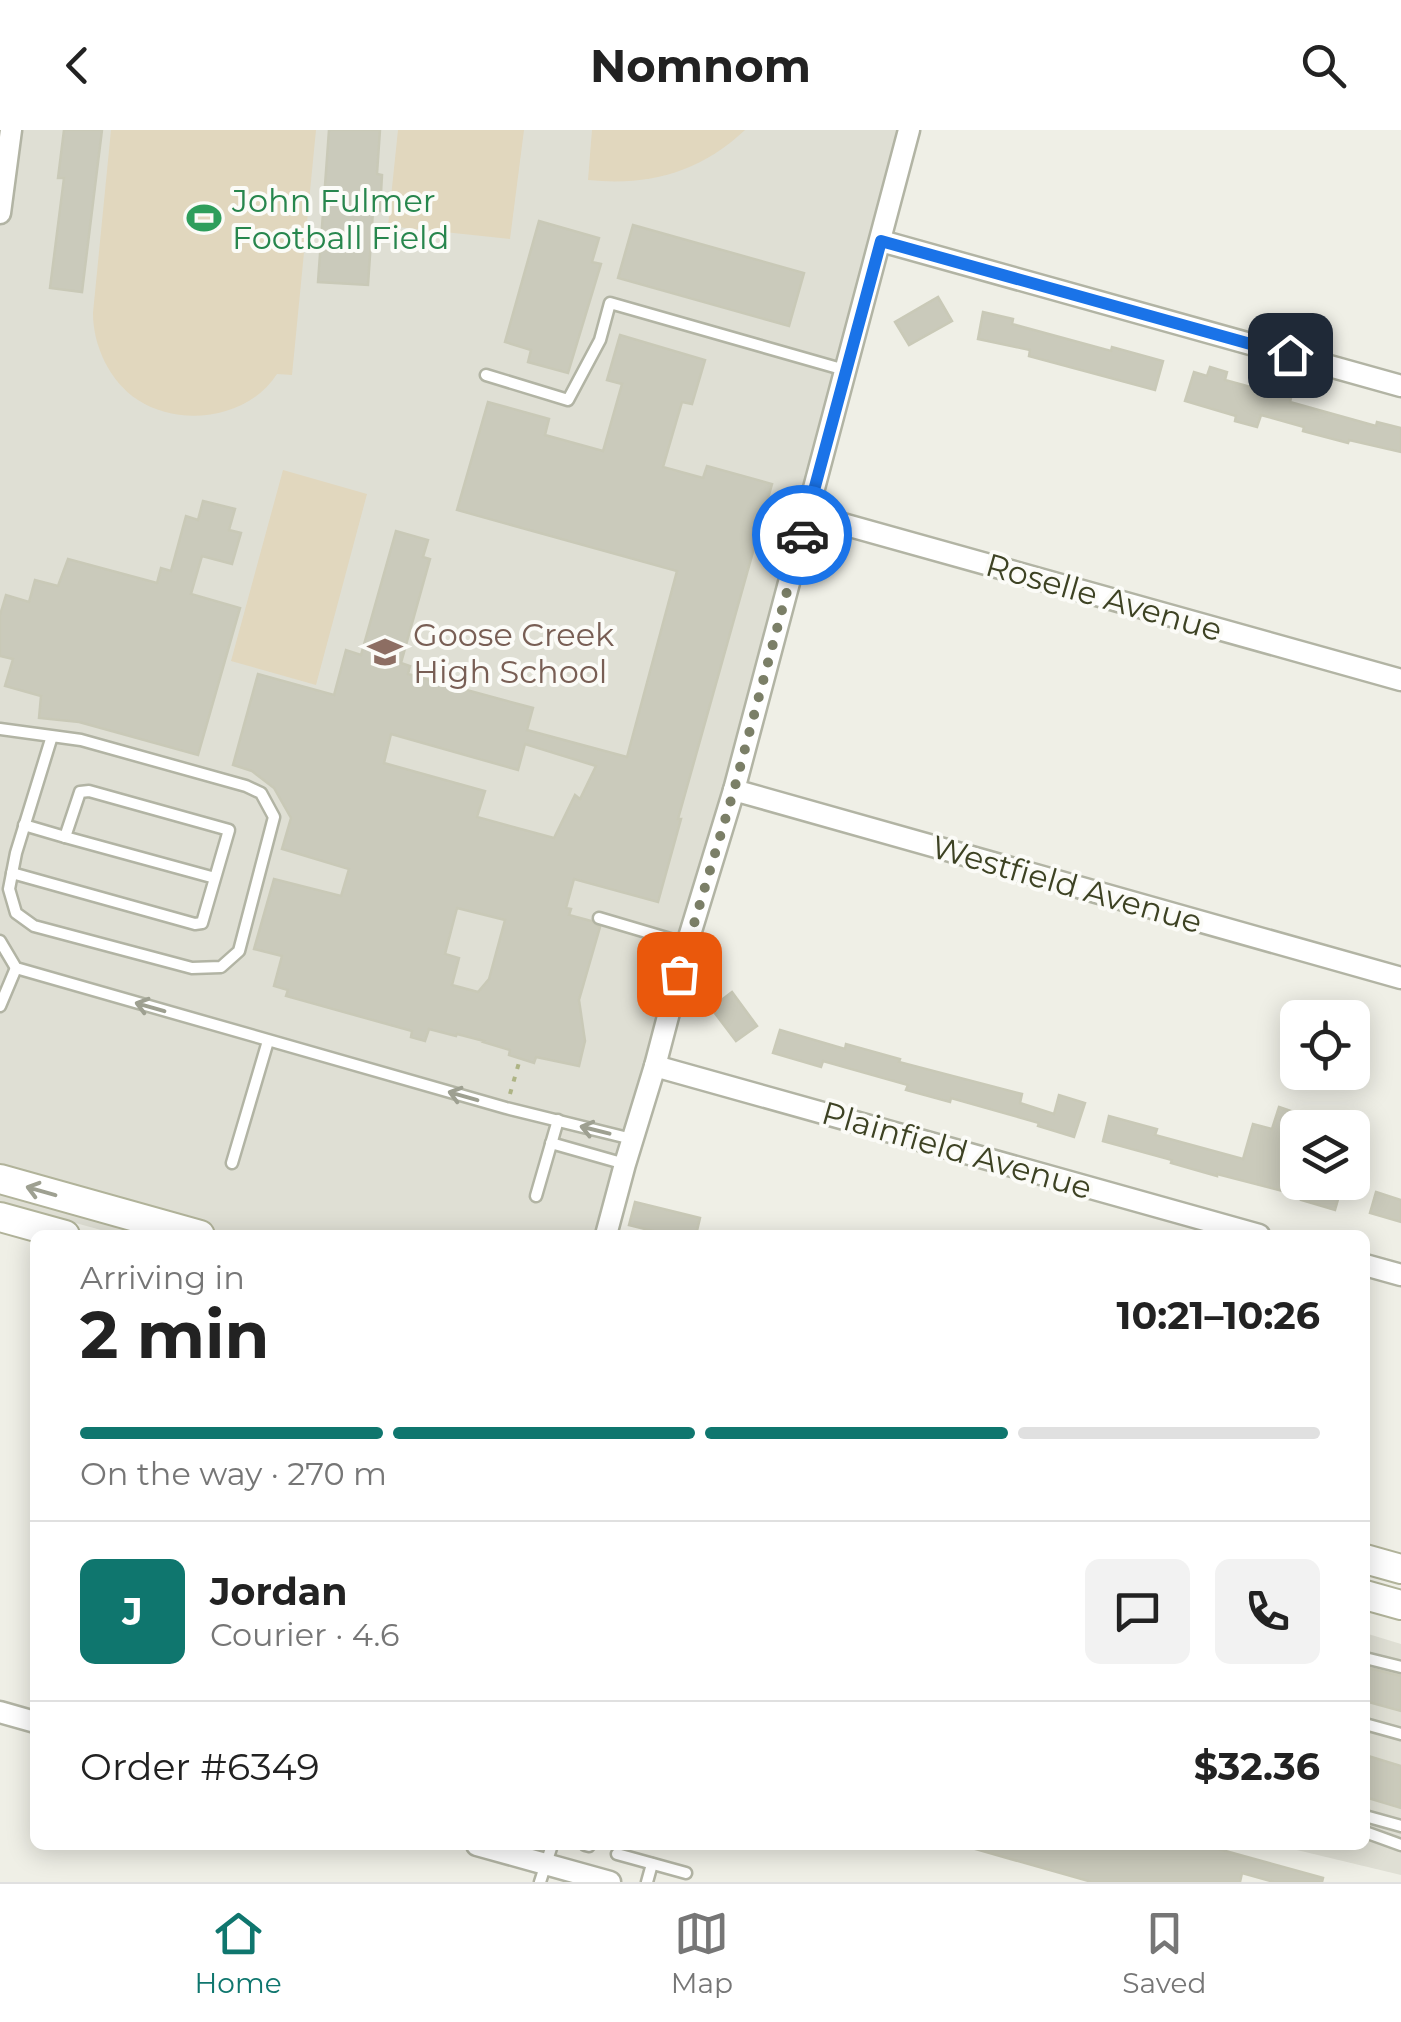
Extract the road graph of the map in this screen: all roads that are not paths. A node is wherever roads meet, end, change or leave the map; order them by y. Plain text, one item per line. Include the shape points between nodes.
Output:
1 (11, 130) edge
2 (909, 130) edge
3 (0, 213) edge
4 (881, 241) junction
5 (846, 370) junction
6 (486, 375) dead end
7 (1401, 386) edge
8 (808, 514) junction
9 (1401, 680) edge
10 (0, 729) edge
11 (52, 736) junction
12 (734, 790) junction
13 (24, 825) junction
14 (65, 837) junction
15 (12, 873) junction
16 (216, 878) junction
17 (599, 918) dead end
18 (0, 940) edge
19 (687, 944) junction
20 (16, 968) junction
21 (1401, 978) edge
22 (0, 1006) edge
23 (268, 1041) junction
24 (655, 1066) junction
25 (558, 1120) junction
26 (632, 1139) junction
27 (551, 1142) junction
28 (232, 1163) dead end
29 (624, 1164) junction
30 (0, 1180) edge
31 (536, 1196) dead end
32 (0, 1217) edge
33 (47, 1230) edge
34 (182, 1230) edge
35 (607, 1230) edge
36 (1241, 1230) edge
37 (1370, 1266) edge
38 (1401, 1275) edge
39 (1370, 1560) edge
40 (1401, 1569) edge
41 (1370, 1600) edge
42 (1401, 1605) edge
43 (1370, 1659) edge
44 (1401, 1667) edge
45 (0, 1712) edge
46 (30, 1721) edge
47 (1370, 1725) edge
48 (1401, 1734) edge
49 (1370, 1817) edge
50 (1401, 1826) edge
51 (1370, 1834) edge
52 (1401, 1844) edge
53 (495, 1850) edge
54 (616, 1854) dead end
55 (546, 1864) edge
56 (652, 1864) junction
57 (686, 1873) dead end
58 (610, 1882) edge
59 (647, 1882) edge

1 - 3 street
2 - 4 street
4 - 5 street
4 - 7 street
5 - 6 lane via 610,303 600,340 568,400
5 - 8 street
8 - 9 street, Roselle Avenue
8 - 12 street
10 - 11 lane
11 - 13 lane
11 - 15 lane via 261,793 274,817 239,952 222,967 192,968 34,926 16,912 8,889
12 - 19 street
12 - 21 street, Westfield Avenue
13 - 14 lane
13 - 15 lane
14 - 16 lane
14 - 16 lane via 80,792 90,791 230,830
15 - 16 lane via 195,924 202,923
17 - 19 lane
18 - 20 lane
19 - 24 street
20 - 22 lane
23 -> 20 lane
25 -> 23 lane
23 - 28 lane
24 - 26 street
24 - 36 street, Plainfield Avenue
26 -> 25 lane
25 - 27 lane
26 - 29 street
27 - 29 lane
27 - 31 lane
29 - 35 street
34 -> 30 main road
32 - 33 main road
37 - 38 street
39 - 40 main road
41 - 42 main road
43 - 44 lane
45 - 46 street
47 - 48 lane
49 - 50 lane
51 - 52 lane
53 - 55 street
54 - 56 lane
55 - 58 street
56 - 57 lane
56 - 59 lane

